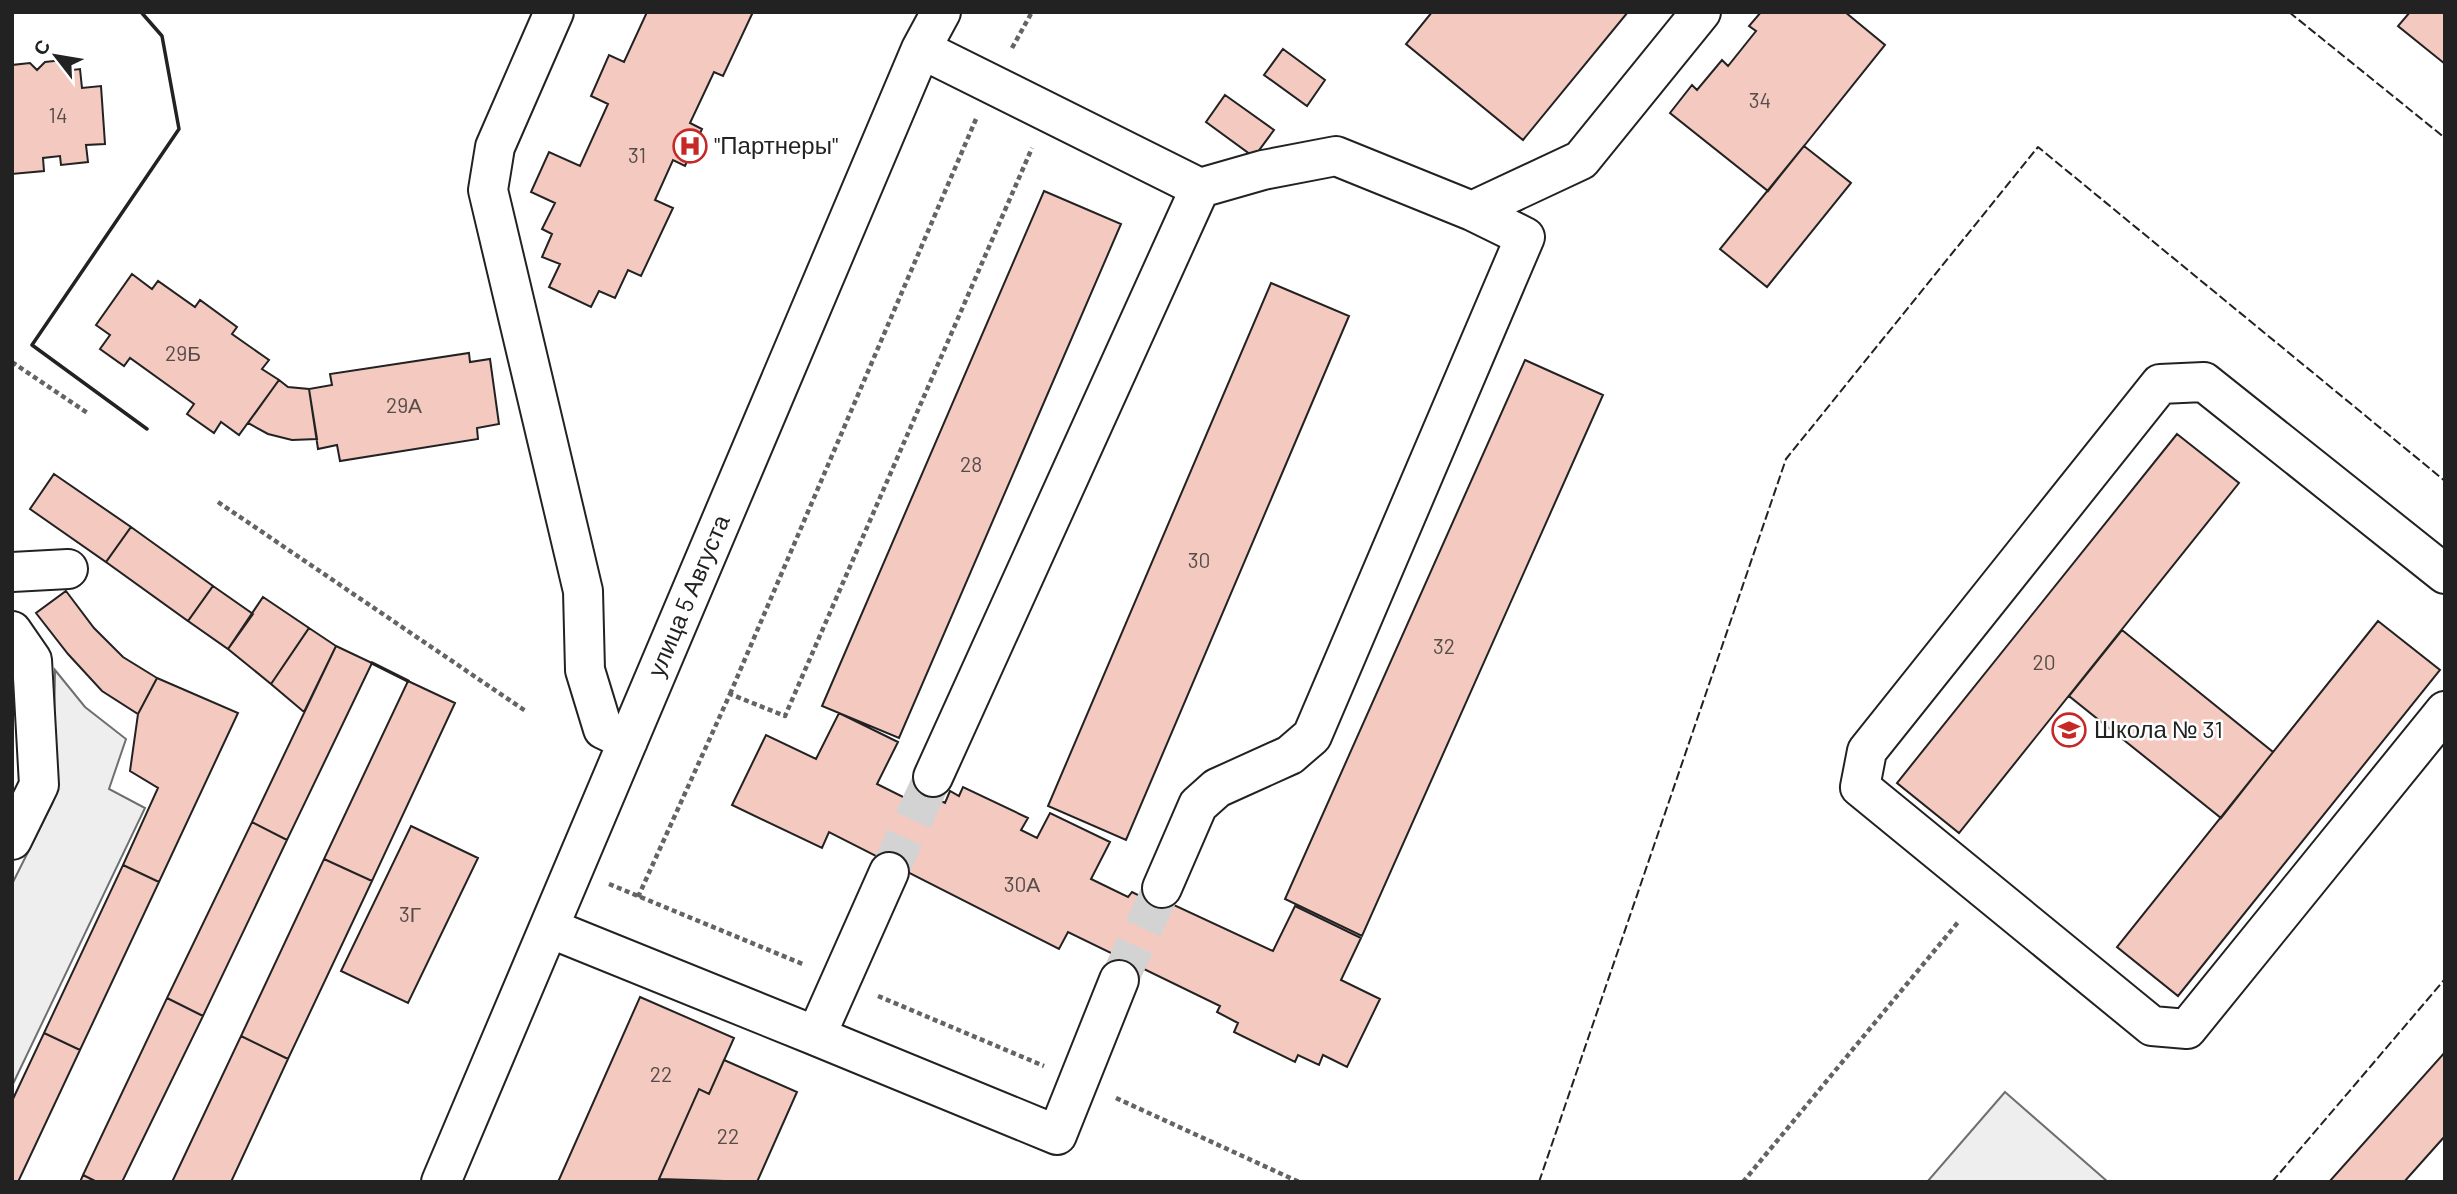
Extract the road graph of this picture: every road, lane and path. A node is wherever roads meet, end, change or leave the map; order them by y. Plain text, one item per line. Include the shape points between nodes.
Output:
1 (554, 12) edge
2 (941, 12) edge
3 (1032, 12) edge
4 (1701, 12) edge
5 (921, 49) junction
6 (991, 85) junction
7 (1047, 113) junction
8 (1200, 188) junction
9 (1472, 211) junction
10 (12, 362) edge
11 (89, 414) dead end
12 (218, 502) dead end
13 (68, 569) dead end
14 (12, 572) edge
15 (2445, 574) edge
16 (12, 631) edge
17 (730, 694) junction
18 (2445, 711) edge
19 (527, 712) dead end
20 (628, 741) junction
21 (933, 777) tunnel mouth
22 (12, 840) edge
23 (889, 872) tunnel mouth
24 (1161, 888) tunnel mouth
25 (1985, 889) junction
26 (638, 897) dead end
27 (549, 928) junction
28 (1119, 980) tunnel mouth
29 (816, 1036) junction
30 (1078, 1080) junction
31 (441, 1182) edge
32 (1299, 1182) edge
33 (1743, 1182) edge

1 - 20 street via 495,147 488,190 583,591 585,670 603,729
2 - 5 street, улица 5 Августа
3 - 6 path
4 - 9 street via 1581,160
5 - 6 street
5 - 20 street, улица 5 Августа
6 - 7 street
6 - 17 path
7 - 8 street
7 - 17 path via 785,716
8 - 9 street via 1336,156
8 - 21 street
9 - 24 street via 1525,237 1312,736 1290,755 1217,788 1198,805
10 - 11 path
12 - 19 path
13 - 14 street
15 - 25 street via 2204,382 2160,384 1867,751 1860,787
16 - 22 street via 32,660 39,785
17 - 26 path
18 - 25 street via 2187,1029 2152,1026
20 - 27 street, улица 5 Августа
23 - 29 street
25 - 33 path
27 - 29 street
27 - 31 street, улица 5 Августа
28 - 30 street
29 - 30 street via 1056,1135
30 - 32 path

